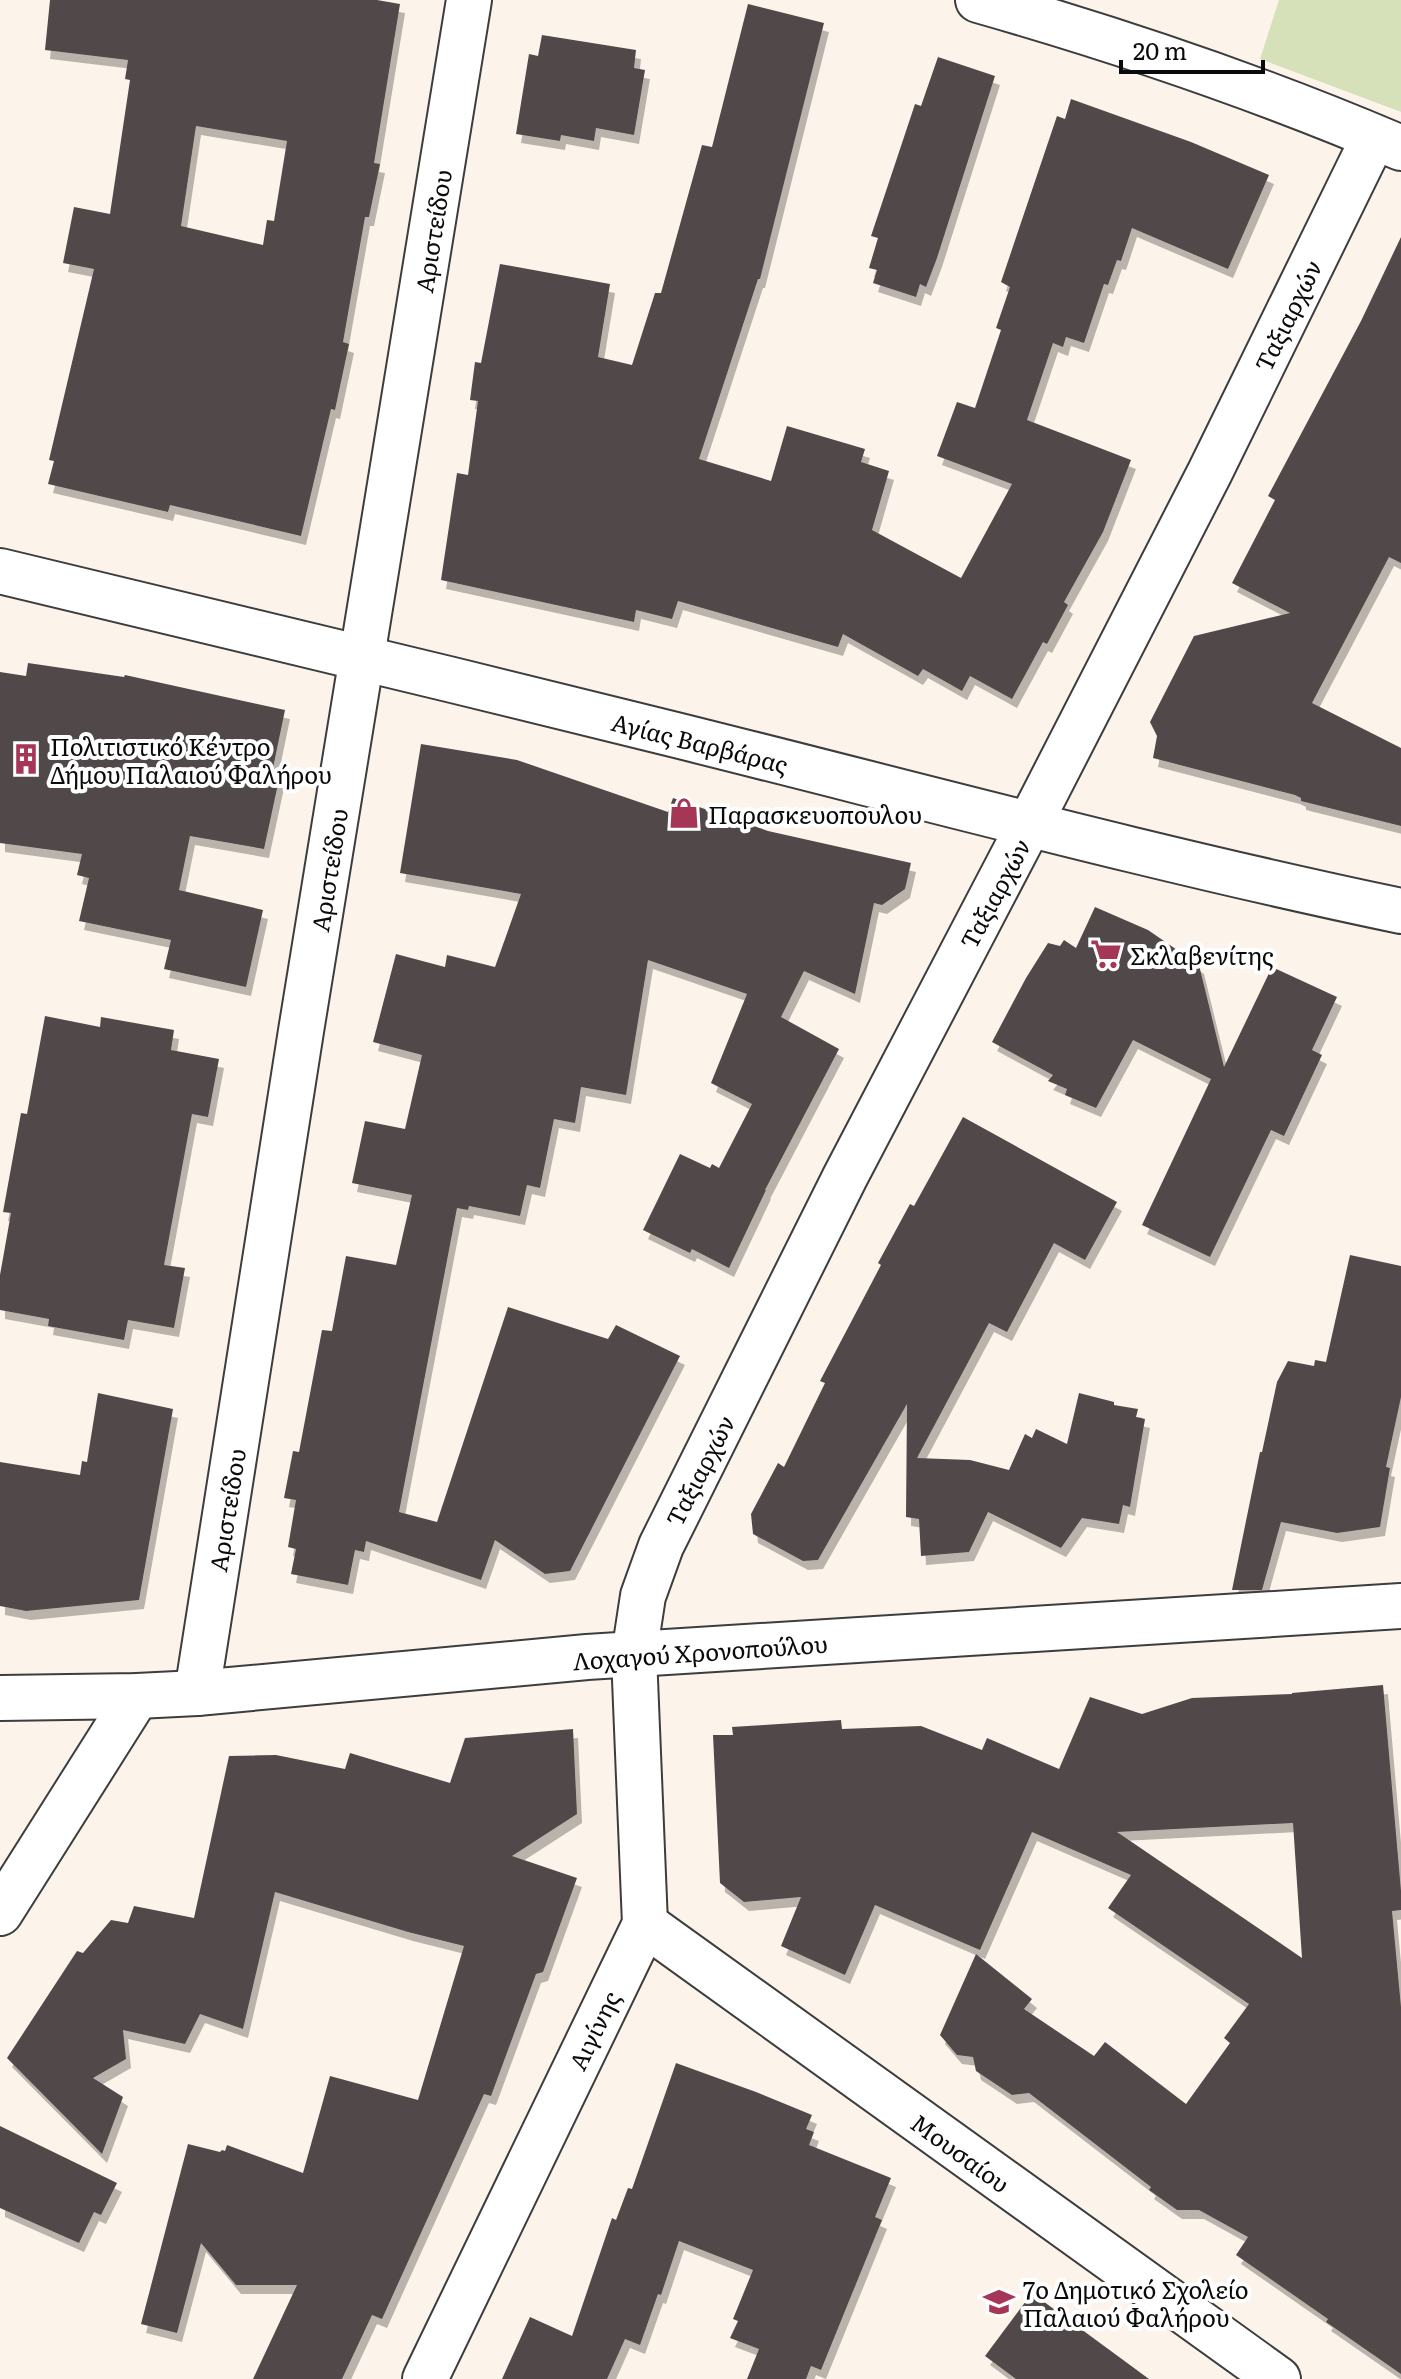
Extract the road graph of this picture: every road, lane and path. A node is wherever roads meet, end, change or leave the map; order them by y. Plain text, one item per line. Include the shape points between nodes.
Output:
1 (469, 0) edge
2 (978, 0) edge
3 (1388, 142) edge
4 (0, 571) edge
5 (363, 659) junction
6 (1029, 825) junction
7 (1401, 911) edge
8 (1401, 1606) edge
9 (634, 1655) junction
10 (197, 1693) junction
11 (137, 1696) junction
12 (0, 1698) edge
13 (0, 1913) edge
14 (645, 1924) junction
15 (425, 2379) edge
16 (1278, 2379) edge

1 - 5 street, Αριστείδου
2 - 3 street via 1229,80
3 - 6 street, Ταξιαρχών via 1210,472
4 - 5 street, Αγίας Βαρβάρας
5 - 6 street, Αγίας Βαρβάρας
5 - 10 street, Αριστείδου
6 - 7 street, Αγίας Βαρβάρας
6 - 9 street, Ταξιαρχών via 661,1546 643,1596
8 - 9 street, Λοχαγού Χρονοπούλου
9 - 10 street, Λοχαγού Χρονοπούλου
9 - 14 street, Αιγίνης
10 - 11 street, Λοχαγού Χρονοπούλου
11 - 12 street, Λοχαγού Χρονοπούλου
11 - 13 street
14 - 15 street, Αιγίνης
14 - 16 street, Μουσαίου

